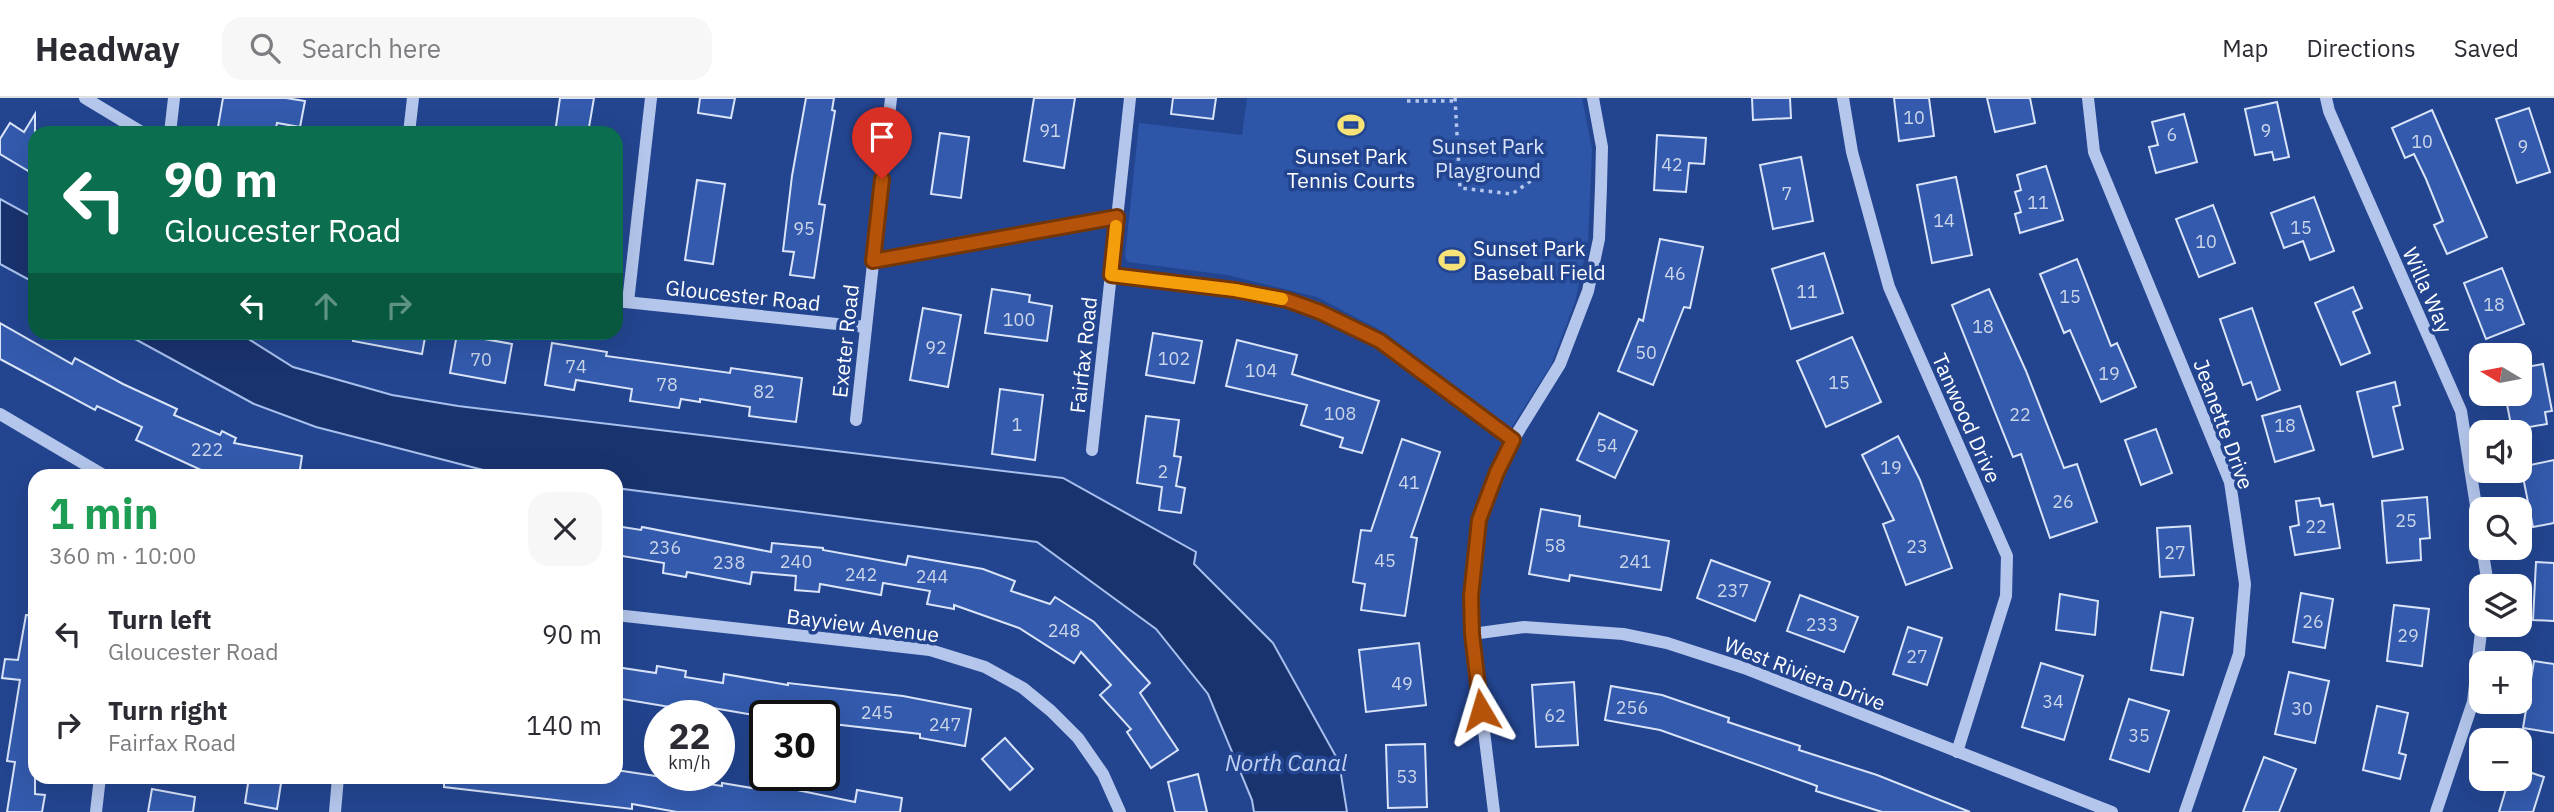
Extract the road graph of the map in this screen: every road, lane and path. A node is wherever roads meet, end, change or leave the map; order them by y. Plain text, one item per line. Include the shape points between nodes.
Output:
1 (85, 98) edge
2 (174, 98) edge
3 (413, 98) edge
4 (651, 98) edge
5 (891, 98) edge
6 (1130, 98) edge
7 (1592, 98) edge
8 (1843, 98) edge
9 (2088, 98) edge
10 (2326, 98) edge
11 (1455, 100) edge
12 (1408, 101) dead end
13 (131, 126) edge
14 (171, 126) edge
15 (410, 126) edge
16 (1538, 176) dead end
17 (1117, 217) junction
18 (873, 261) junction
19 (1111, 275) junction
20 (623, 294) edge
21 (623, 301) edge
22 (866, 327) junction
23 (0, 414) edge
24 (856, 421) dead end
25 (1513, 440) junction
26 (1092, 450) dead end
27 (93, 469) edge
28 (2474, 497) edge
29 (623, 616) edge
30 (1472, 634) junction
31 (2480, 637) edge
32 (1957, 751) junction
33 (99, 784) edge
34 (337, 784) edge
35 (96, 812) edge
36 (335, 812) edge
37 (1120, 812) edge
38 (1494, 812) edge
39 (2112, 812) edge
40 (2185, 812) edge
41 (2436, 812) edge

1 - 13 street
2 - 14 street
3 - 15 street
4 - 20 street
5 - 18 street, Exeter Road
6 - 17 street, Fairfax Road
7 - 25 street via 1602,147 1599,239 1588,291 1560,365
8 - 32 street, Tanwood Drive via 1852,152 1889,287 2007,556 2006,596
9 - 40 street, Jeanette Drive via 2094,152 2230,482 2245,584 2239,654
10 - 28 street, Willa Way via 2461,411
11 - 12 path
11 - 16 path via 1460,188 1511,194
17 - 18 street
17 - 19 street, Fairfax Road
18 - 22 street, Exeter Road
19 - 25 street via 1235,290 1320,312 1380,341
19 - 26 street, Fairfax Road
21 - 22 street, Gloucester Road
22 - 24 street, Exeter Road
23 - 27 street
25 - 30 street via 1479,520
29 - 37 street, Bayview Avenue via 930,650 985,667 1023,688 1078,738 1103,774
30 - 32 street, West Riviera Drive via 1524,628 1623,634 1667,643
30 - 38 street
31 - 41 street via 2473,702
32 - 39 street, West Riviera Drive
33 - 35 street
34 - 36 street

